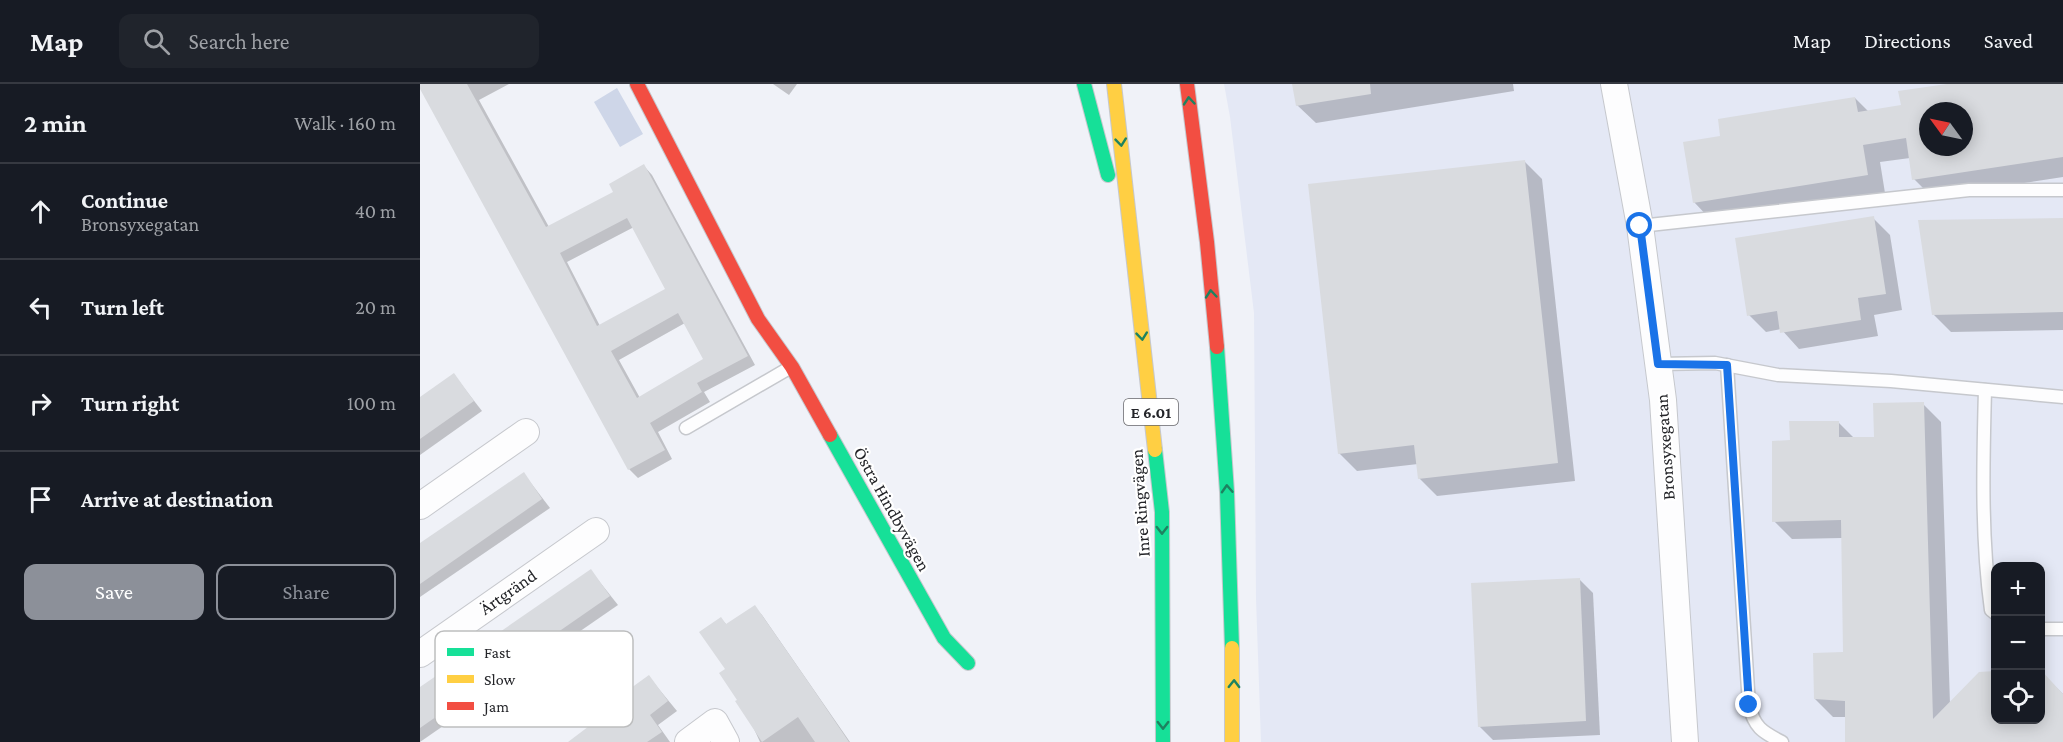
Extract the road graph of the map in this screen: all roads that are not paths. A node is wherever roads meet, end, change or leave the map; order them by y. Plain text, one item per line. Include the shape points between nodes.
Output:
1 (637, 84) edge
2 (1084, 84) edge
3 (1114, 84) edge
4 (1187, 84) edge
5 (1614, 84) edge
6 (2063, 190) edge
7 (1640, 226) junction
8 (1137, 284) junction
9 (1658, 364) junction
10 (1727, 365) junction
11 (792, 367) junction
12 (1985, 390) junction
13 (2063, 397) edge
14 (686, 428) dead end
15 (526, 432) dead end
16 (420, 506) edge
17 (596, 531) dead end
18 (1991, 610) edge
19 (2045, 629) edge
20 (2063, 629) edge
21 (453, 631) edge
22 (435, 644) edge
23 (420, 654) edge
24 (968, 663) dead end
25 (720, 732) edge
26 (688, 742) edge
27 (1164, 742) edge
28 (1232, 742) edge
29 (1685, 742) edge
30 (1782, 742) edge

1 - 11 main road, Östra Hindbyvägen via 758,319
2 - 8 main road
3 -> 8 main road, Inre Ringvägen / E 6.01
28 -> 4 main road via 1232,586 1225,450
5 - 7 street, Bronsyxegatan
6 - 7 lane via 1969,190
7 - 9 street, Bronsyxegatan
8 -> 27 main road, Inre Ringvägen / E 6.01 via 1162,512
9 - 10 lane
9 - 29 street, Bronsyxegatan
10 - 12 lane via 1778,375
10 - 30 lane via 1749,705 1753,721
11 - 14 lane
11 - 24 main road, Östra Hindbyvägen via 944,638
12 - 13 lane
12 - 18 lane via 1985,567
15 - 16 street
17 - 21 street, Ärtgränd
19 - 20 lane
22 - 23 street, Ärtgränd
25 - 26 street

